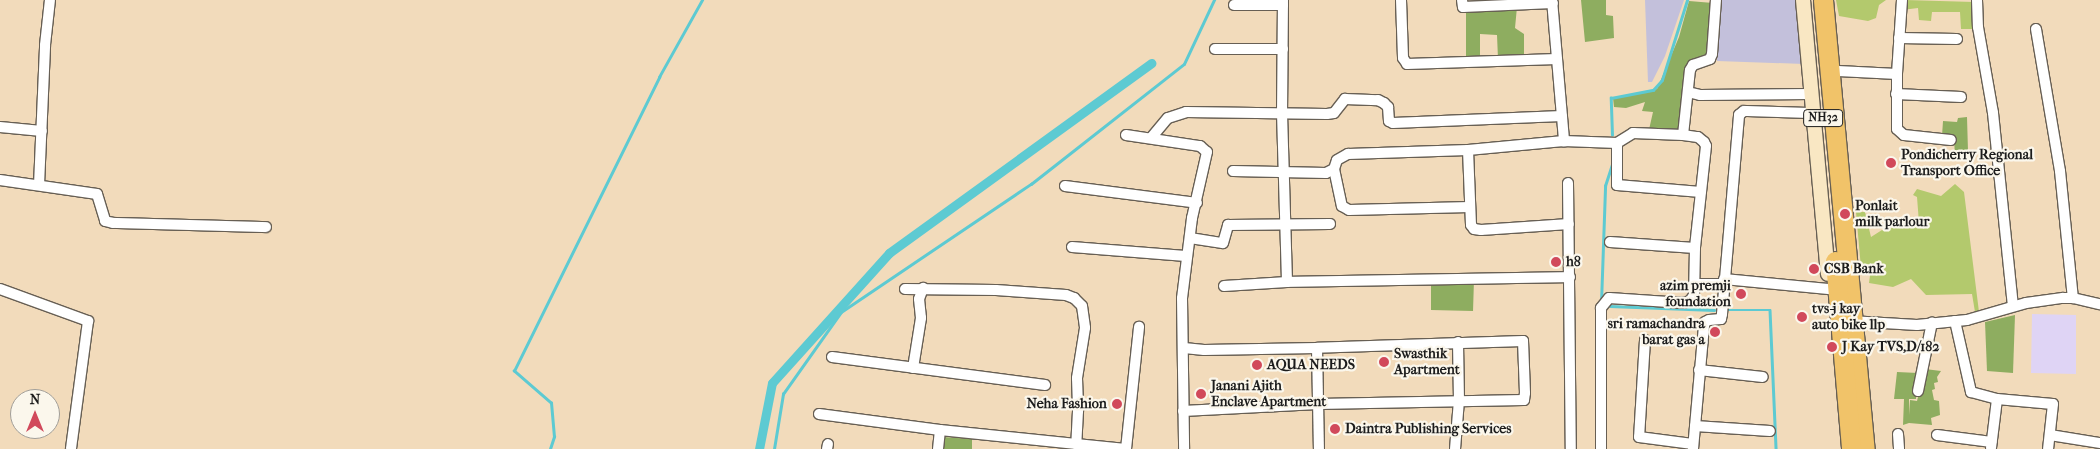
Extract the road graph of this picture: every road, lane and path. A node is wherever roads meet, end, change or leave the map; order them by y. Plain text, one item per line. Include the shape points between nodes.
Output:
1 (50, 0) edge
2 (1400, 0) edge
3 (1462, 0) edge
4 (1716, 0) edge
5 (1803, 0) edge
6 (1812, 0) edge
7 (1823, 0) edge
8 (1832, 0) edge
9 (1902, 0) edge
10 (1977, 0) edge
11 (1553, 1) edge
12 (1283, 3) edge
13 (1234, 5) dead end
14 (2036, 29) dead end
15 (1899, 38) junction
16 (1957, 40) dead end
17 (1215, 49) dead end
18 (1283, 49) junction
19 (1557, 59) junction
20 (1838, 71) junction
21 (1897, 74) junction
22 (1688, 92) junction
23 (1810, 94) junction
24 (1896, 94) junction
25 (1961, 97) dead end
26 (1282, 113) junction
27 (1812, 113) junction
28 (1562, 116) junction
29 (0, 127) edge
30 (42, 131) junction
31 (1126, 135) dead end
32 (1682, 135) junction
33 (1151, 138) junction
34 (1951, 140) dead end
35 (1564, 141) junction
36 (1617, 143) junction
37 (1468, 150) junction
38 (1334, 169) junction
39 (1233, 171) dead end
40 (1283, 171) junction
41 (0, 180) edge
42 (1568, 183) dead end
43 (39, 185) junction
44 (1065, 186) dead end
45 (1701, 192) junction
46 (1196, 203) junction
47 (1470, 206) junction
48 (1330, 224) dead end
49 (1569, 224) junction
50 (1285, 225) junction
51 (266, 227) dead end
52 (1190, 238) junction
53 (1610, 242) dead end
54 (1072, 248) dead end
55 (1696, 248) junction
56 (1186, 256) junction
57 (1570, 277) junction
58 (1286, 282) junction
59 (1724, 282) junction
60 (1694, 284) junction
61 (1224, 286) dead end
62 (923, 288) junction
63 (0, 289) edge
64 (905, 289) dead end
65 (1839, 291) junction
66 (2073, 298) junction
67 (2100, 304) edge
68 (2013, 306) junction
69 (1955, 321) junction
70 (1848, 322) junction
71 (1932, 322) junction
72 (1140, 327) dead end
73 (1645, 340) dead end
74 (1458, 342) junction
75 (1184, 348) junction
76 (1317, 348) junction
77 (832, 357) dead end
78 (913, 368) junction
79 (1699, 370) junction
80 (1763, 378) dead end
81 (1044, 385) dead end
82 (1918, 391) dead end
83 (1997, 398) junction
84 (1459, 400) junction
85 (1318, 404) junction
86 (1182, 412) junction
87 (819, 414) dead end
88 (1695, 426) junction
89 (940, 430) junction
90 (1770, 431) dead end
91 (1898, 434) dead end
92 (1937, 435) dead end
93 (2050, 435) junction
94 (2100, 443) edge
95 (1076, 444) junction
96 (1992, 446) edge
97 (1693, 447) edge
98 (71, 449) edge
99 (938, 449) edge
100 (1126, 449) edge
101 (1184, 449) edge
102 (1319, 449) edge
103 (1455, 449) edge
104 (1571, 449) edge
105 (1601, 449) edge
106 (1851, 449) edge
107 (1865, 449) edge
108 (1899, 449) edge
109 (2048, 449) edge

1 - 30 street
2 - 19 street via 1403,58 1407,64
3 - 11 street via 1463,7
4 - 22 street via 1712,54 1710,59 1693,65
5 - 23 street
6 - 65 highway, NH32
7 - 65 highway, NH32
8 - 20 street
9 - 15 street
10 - 68 street
11 - 19 street
12 - 13 street
12 - 18 street
14 - 66 street via 2060,172
15 - 16 street
15 - 21 street
17 - 18 street
18 - 26 street
19 - 28 street
20 - 21 street
20 - 65 street via 1857,277 1856,285
21 - 24 street
22 - 23 street via 1700,95
22 - 32 street
23 - 27 street
24 - 25 street
24 - 34 street via 1899,133
26 - 28 street via 1334,113 1345,99 1378,100 1388,107 1389,121 1393,123
26 - 33 street via 1186,112 1168,118
26 - 40 street
27 - 59 street via 1741,112
27 - 65 street
28 - 35 street
29 - 30 street
30 - 43 street
31 - 33 street
32 - 36 street via 1633,134
32 - 45 street via 1698,137 1706,146
33 - 46 street via 1204,147 1208,158
35 - 36 street
35 - 37 street
36 - 45 street via 1617,185
37 - 38 street via 1348,154 1337,160
37 - 47 street
38 - 40 street via 1326,172
38 - 47 street via 1342,206 1349,210
39 - 40 street
40 - 50 street
41 - 43 street
42 - 49 street
43 - 51 street via 96,194 105,221 114,223
44 - 46 street
45 - 55 street
46 - 52 street
47 - 49 street via 1471,225 1481,230
48 - 50 street
49 - 57 street
50 - 52 street via 1228,225 1223,243
50 - 58 street
52 - 56 street
53 - 55 street
54 - 56 street
55 - 60 street
56 - 75 street via 1181,321
57 - 58 street
57 - 104 street
58 - 61 street
59 - 60 street
59 - 65 street
59 - 79 street via 1721,319 1705,322
60 - 105 street via 1694,295 1690,301 1610,298 1601,308
62 - 64 street
62 - 78 street
62 - 95 street via 1066,295 1082,306 1085,328 1077,378
63 - 98 street via 88,320
65 - 70 highway, NH32
66 - 67 street
66 - 68 street
68 - 69 street
69 - 71 street
69 - 83 street via 1971,392
70 - 71 street via 1917,325
70 - 106 highway, NH32
70 - 107 highway, NH32
71 - 82 street
72 - 100 street
73 - 97 street via 1639,437
74 - 76 street
74 - 84 street
74 - 84 street via 1523,341 1525,385 1524,400
75 - 76 street
75 - 86 street
76 - 85 street
77 - 78 street
78 - 81 street
79 - 80 street
79 - 88 street
83 - 93 street via 2053,404
83 - 96 street
84 - 85 street
84 - 103 street
85 - 86 street
85 - 102 street
86 - 101 street
87 - 89 street
88 - 90 street
88 - 97 street
89 - 95 street
89 - 99 street
91 - 108 street
92 - 96 street
93 - 94 street
93 - 109 street
95 - 100 street

